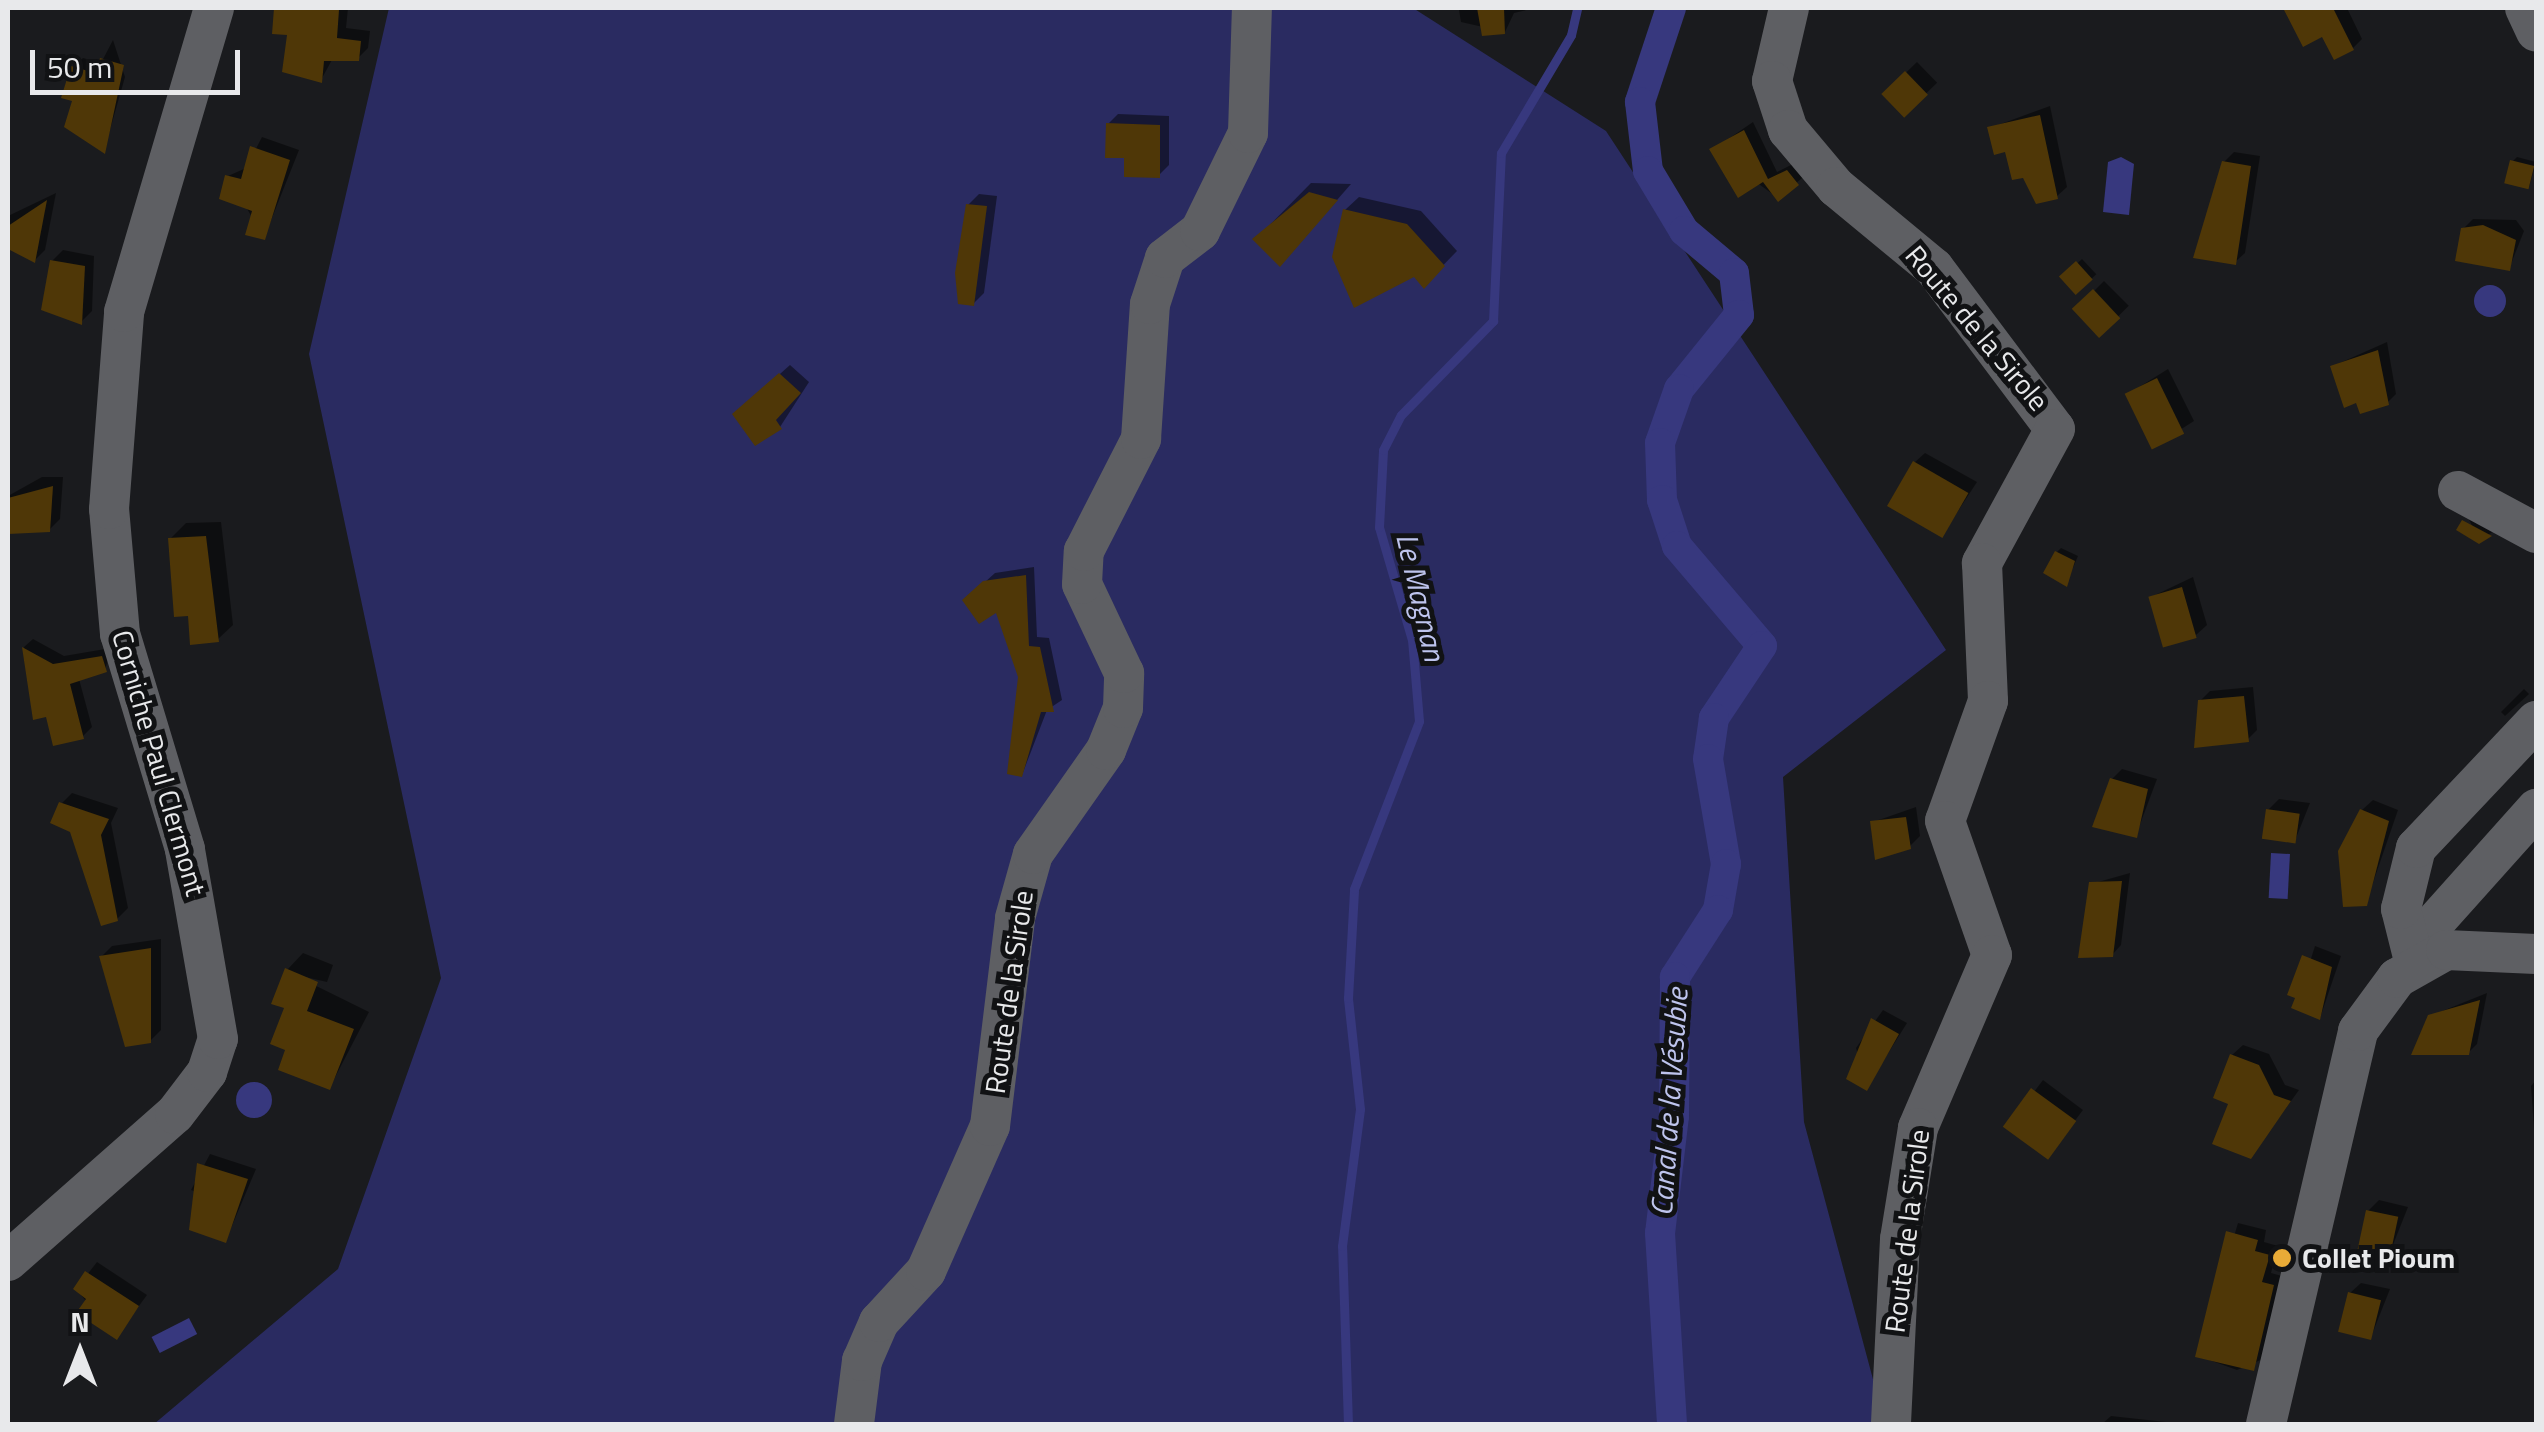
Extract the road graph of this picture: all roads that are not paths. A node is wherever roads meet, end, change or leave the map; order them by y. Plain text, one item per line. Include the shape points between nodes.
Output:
1 (214, 8) edge
2 (1252, 8) edge
3 (1789, 8) edge
4 (2525, 8) edge
5 (2536, 32) edge
6 (2458, 491) dead end
7 (2536, 533) edge
8 (2536, 721) edge
9 (2536, 809) edge
10 (2536, 954) edge
11 (2420, 962) junction
12 (8, 1261) edge
13 (854, 1424) edge
14 (1891, 1424) edge
15 (2266, 1424) edge

1 - 12 street, Corniche Paul Clermont via 124,312 109,509 120,634 185,849 218,1039 208,1072 175,1114
2 - 13 street, Route de la Sirole via 1248,133 1208,218 1164,258 1150,304 1141,439 1084,551 1082,584 1124,673 1122,708 1106,750 1033,854 1015,918 990,1126 926,1271 879,1322 862,1360
3 - 14 street, Route de la Sirole via 1772,81 1788,130 1827,178 1934,268 2055,430 1982,563 1988,701 1945,821 1992,955 1918,1128 1900,1239
4 - 5 street
6 - 7 street
8 - 11 street via 2416,848 2400,909
9 - 11 street via 2427,932
10 - 11 street via 2487,946
11 - 15 street via 2358,1031

